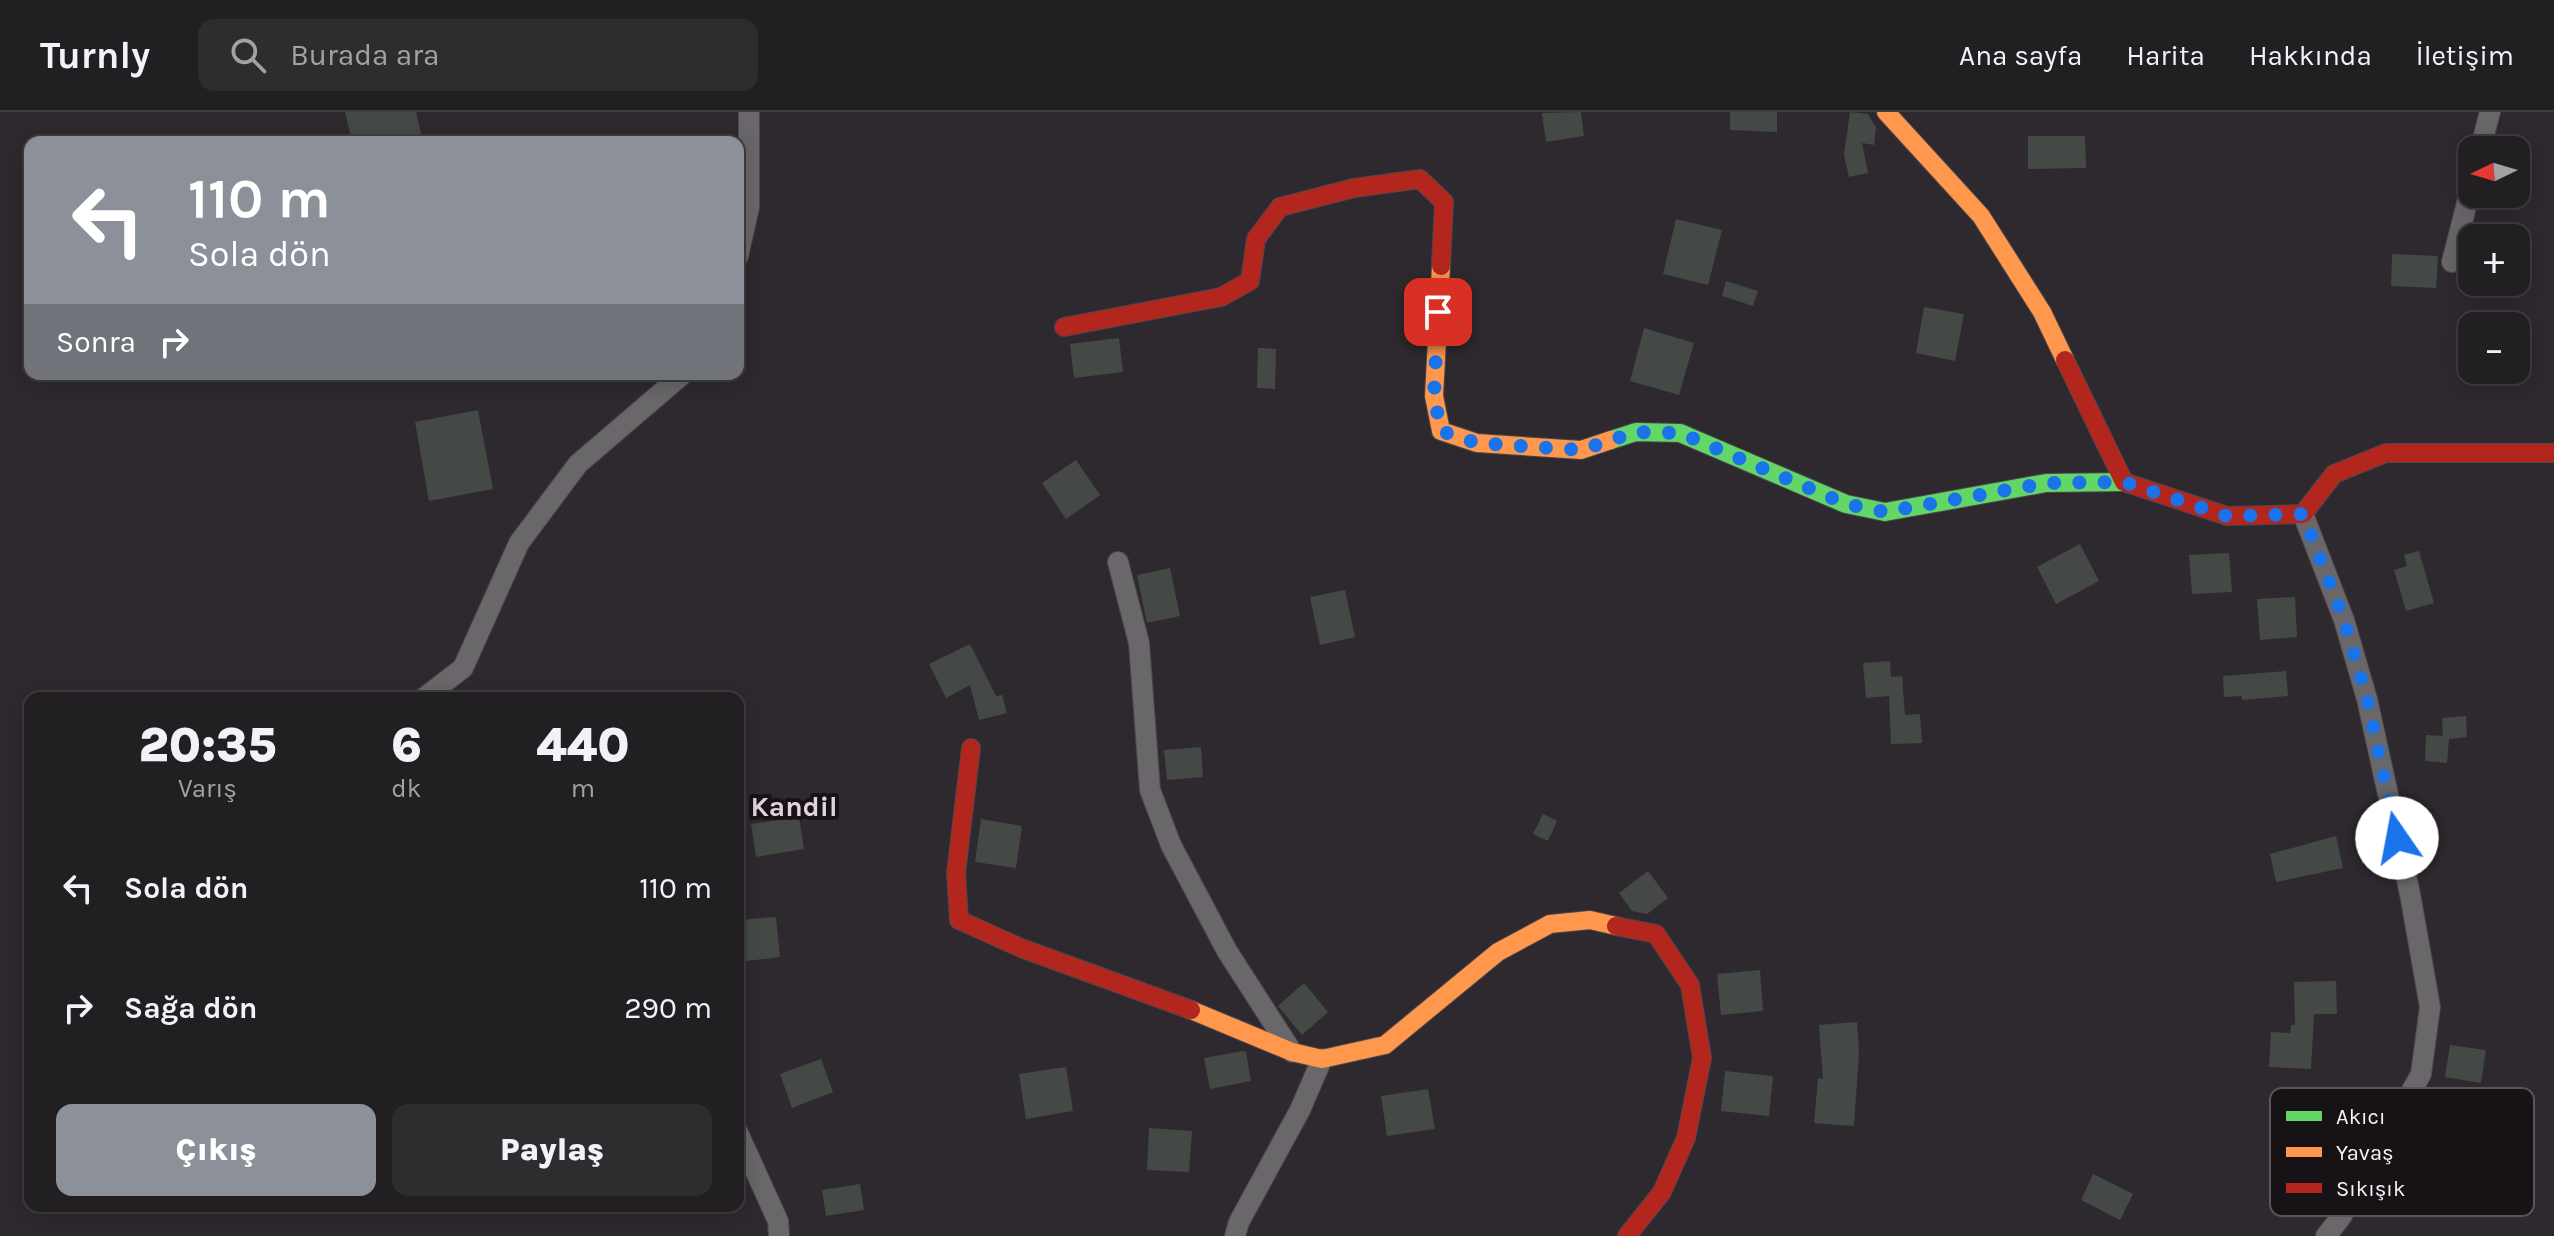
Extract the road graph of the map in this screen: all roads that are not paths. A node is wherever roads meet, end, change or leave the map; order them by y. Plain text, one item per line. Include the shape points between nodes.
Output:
1 (749, 112) edge
2 (1886, 112) edge
3 (2490, 112) edge
4 (2484, 136) edge
5 (2466, 208) edge
6 (744, 229) edge
7 (2452, 262) dead end
8 (1064, 327) dead end
9 (676, 380) edge
10 (2554, 453) edge
11 (2124, 482) junction
12 (2303, 514) junction
13 (1118, 562) dead end
14 (432, 692) edge
15 (971, 748) dead end
16 (1292, 1052) junction
17 (1322, 1059) junction
18 (2413, 1088) edge
19 (744, 1146) edge
20 (2342, 1216) edge
21 (779, 1236) edge
22 (1235, 1236) edge
23 (1627, 1236) edge
24 (2326, 1236) edge

1 - 6 street via 749,207
2 - 11 street via 1981,216 2042,312
3 - 4 street
5 - 7 street
8 - 11 street via 1221,297 1250,281 1256,239 1280,207 1354,188 1420,179 1444,202 1434,396 1441,431 1477,443 1581,450 1636,432 1680,433 1846,504 1885,512 2046,483
9 - 14 street via 578,464 519,543 463,668
10 - 12 street via 2386,453 2334,474
11 - 12 street via 2227,516
12 - 18 street via 2344,620 2367,699 2410,894 2430,1007 2421,1074
13 - 16 street via 1139,643 1150,790 1171,845 1227,951
15 - 16 street via 956,873 959,920
16 - 17 street
17 - 22 street
17 - 23 street via 1385,1045 1498,952 1550,924 1590,920 1656,934 1690,985 1702,1058 1686,1138 1662,1192
19 - 21 street via 778,1221
20 - 24 street

